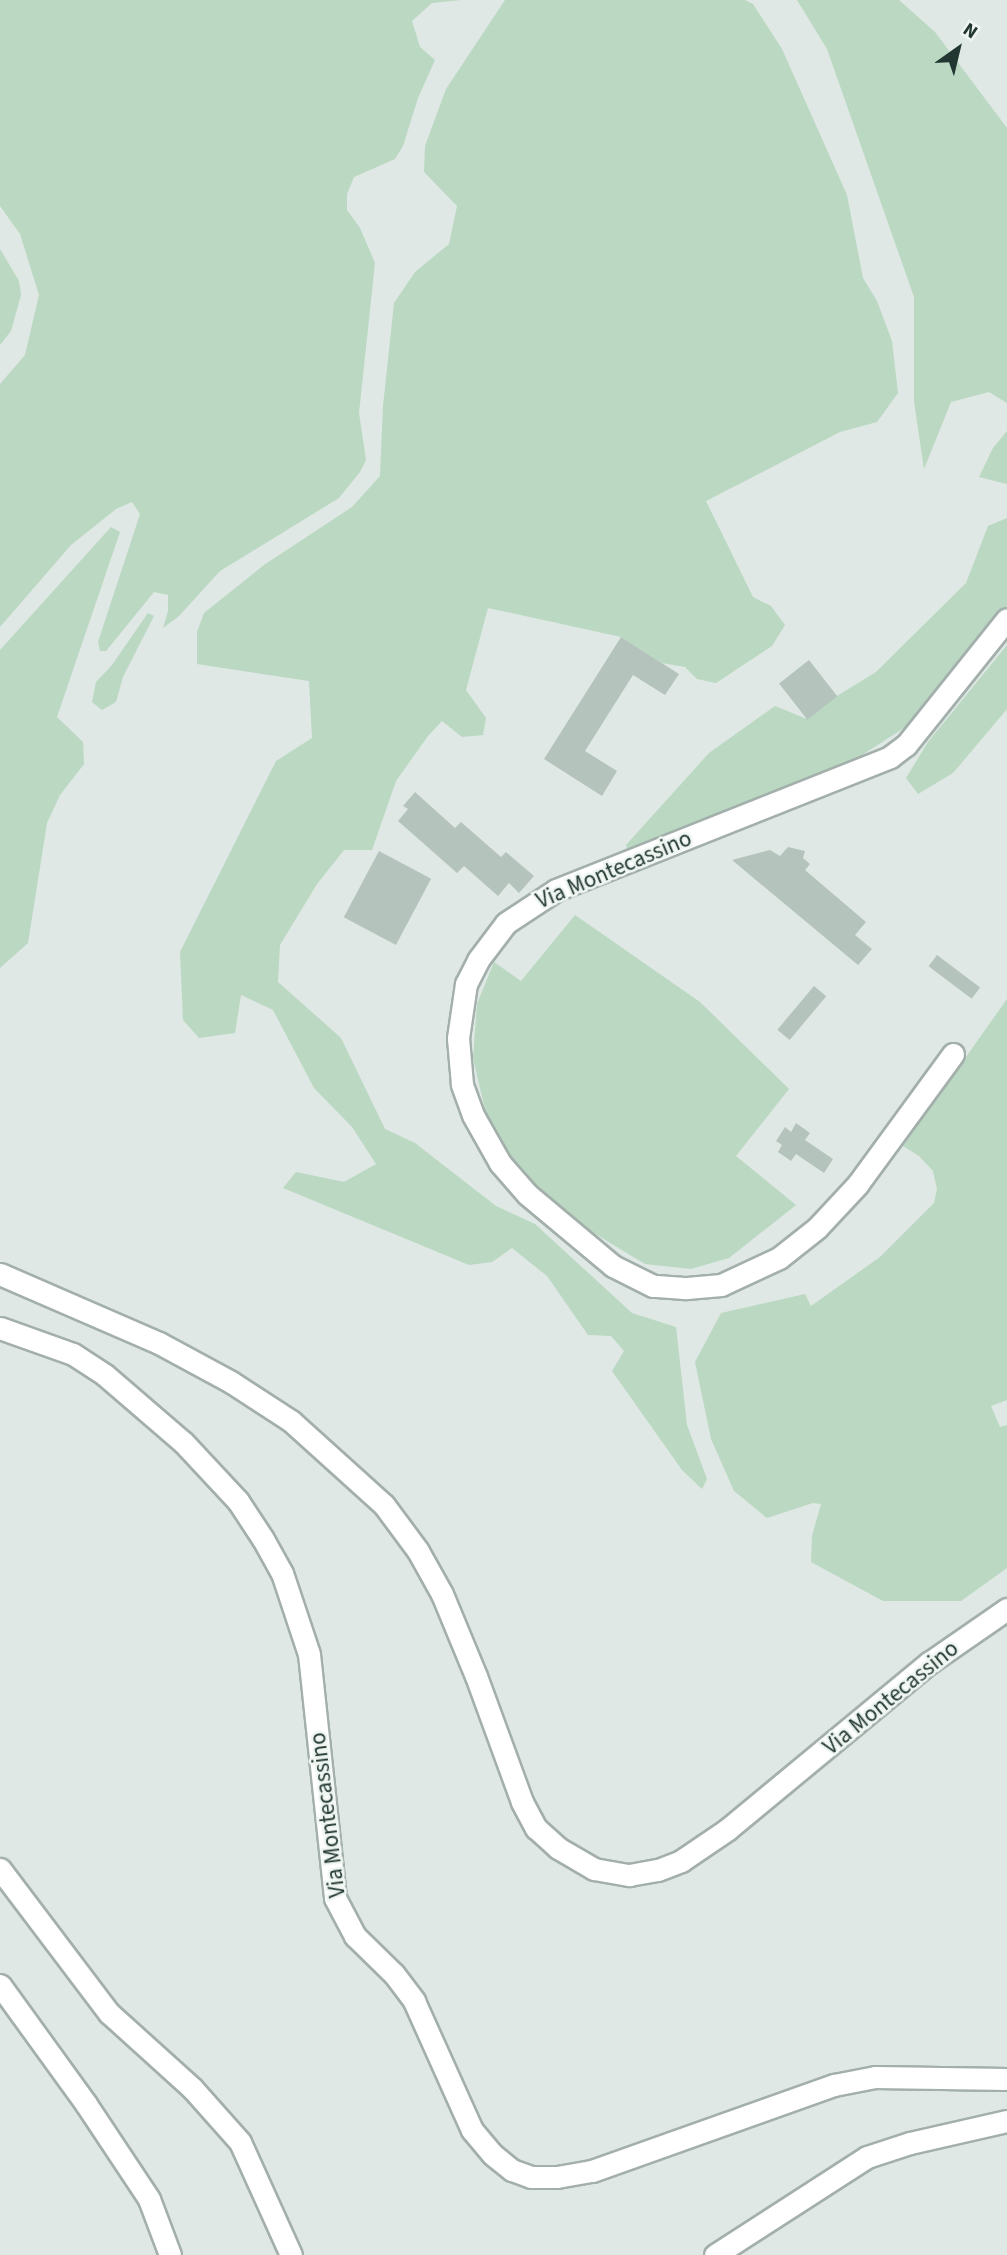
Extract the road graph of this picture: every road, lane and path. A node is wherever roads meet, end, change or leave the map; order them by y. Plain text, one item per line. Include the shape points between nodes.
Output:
1 (1007, 619) edge
2 (953, 1054) dead end
3 (0, 1274) edge
4 (0, 1328) edge
5 (1007, 1609) edge
6 (0, 1869) edge
7 (0, 1985) edge
8 (1007, 2079) edge
9 (1007, 2122) edge
10 (170, 2255) edge
11 (291, 2255) edge
12 (715, 2255) edge

1 - 2 street, Via Montecassino via 906,745 890,757 556,890 506,923 466,984 458,1038 462,1084 473,1115 493,1152 527,1194 613,1266 653,1286 684,1288 721,1285 779,1258 817,1228 858,1184
3 - 5 street, Via Montecassino via 159,1343 231,1382 291,1421 384,1505 442,1594 522,1802 537,1828 558,1848 594,1869 629,1875 681,1861 728,1829 929,1663
4 - 8 street, Via Montecassino via 73,1354 105,1375 183,1442 239,1501 263,1539 282,1573 309,1654 335,1898 355,1936 414,2001 472,2130 512,2170 531,2177 592,2171 834,2085 875,2077
6 - 11 street via 109,2013 192,2088 240,2142
7 - 10 street via 149,2199
9 - 12 street via 867,2157

